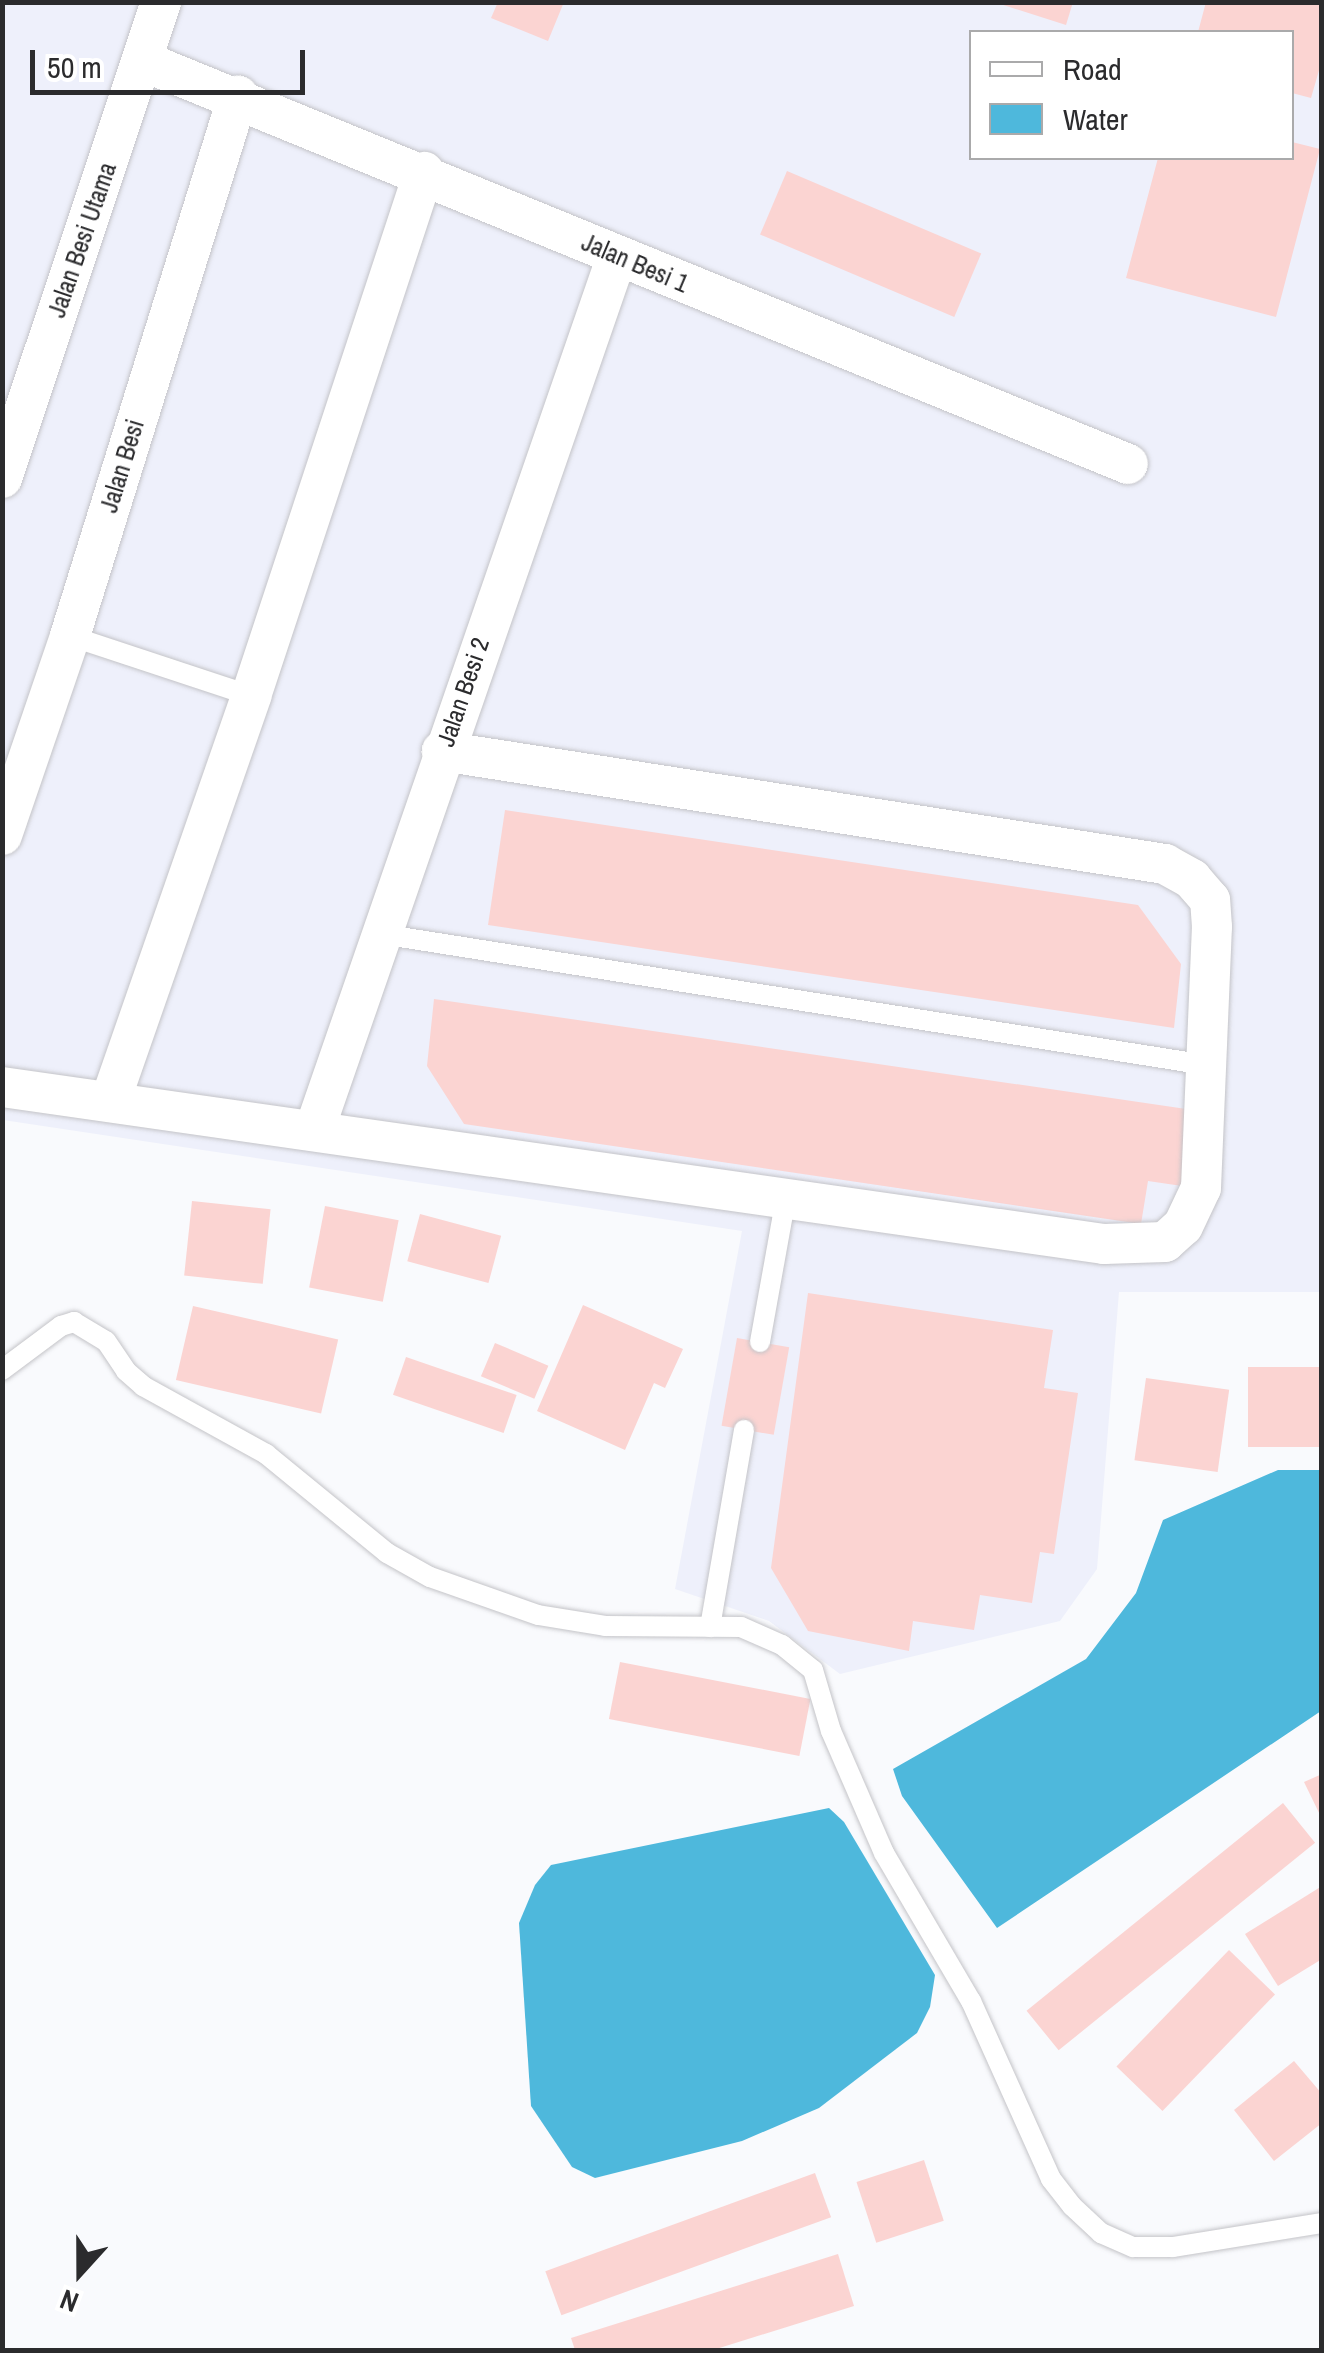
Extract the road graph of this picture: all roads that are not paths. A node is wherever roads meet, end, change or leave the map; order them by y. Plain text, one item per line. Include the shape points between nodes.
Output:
1 (162, 2) edge
2 (143, 60) junction
3 (238, 96) junction
4 (424, 172) junction
5 (617, 256) junction
6 (1128, 464) dead end
7 (2, 478) edge
8 (70, 636) junction
9 (250, 696) junction
10 (442, 751) junction
11 (2, 835) edge
12 (380, 934) junction
13 (1206, 1065) junction
14 (2, 1087) edge
15 (110, 1099) junction
16 (314, 1130) junction
17 (786, 1198) junction
18 (760, 1342) dead end
19 (2, 1370) edge
20 (744, 1430) dead end
21 (710, 1626) junction
22 (1322, 2223) edge

1 - 2 street, Jalan Besi Utama
2 - 3 street, Jalan Besi 1
2 - 7 street, Jalan Besi Utama
3 - 4 street, Jalan Besi 1
3 - 8 street, Jalan Besi
4 - 5 street, Jalan Besi 1
4 - 9 street
5 - 6 street, Jalan Besi 1
5 - 10 street, Jalan Besi 2
8 - 9 lane
8 - 11 street, Jalan Besi
9 - 15 street
10 - 12 street, Jalan Besi 2
10 - 13 street via 1165,864 1192,879 1210,900
12 - 13 lane
12 - 16 street, Jalan Besi 2
13 - 17 street via 1201,1188 1183,1226 1166,1242 1104,1244
14 - 15 street
15 - 16 street
16 - 17 street
17 - 18 lane
19 - 21 lane via 74,1322 106,1341 144,1386 266,1454 409,1566 538,1615 605,1626
20 - 21 lane
21 - 22 lane via 762,1634 813,1670 884,1853 971,2001 1051,2179 1072,2206 1101,2233 1133,2247 1173,2248

